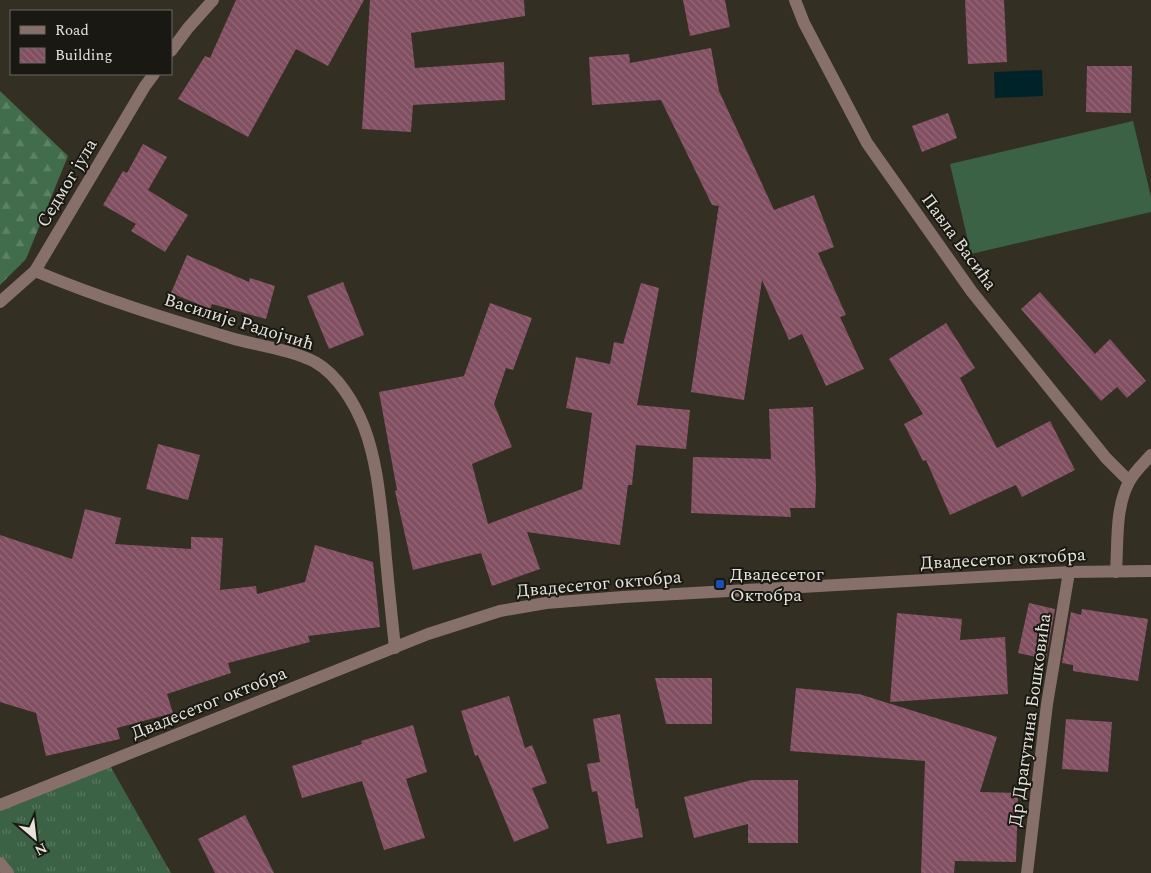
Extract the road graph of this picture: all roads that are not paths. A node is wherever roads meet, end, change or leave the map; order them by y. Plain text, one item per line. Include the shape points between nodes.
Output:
1 (213, 0) edge
2 (796, 0) edge
3 (172, 50) edge
4 (153, 75) edge
5 (35, 271) junction
6 (0, 302) edge
7 (1151, 454) edge
8 (1129, 481) junction
9 (1151, 571) edge
10 (1069, 572) junction
11 (1116, 572) junction
12 (395, 648) junction
13 (0, 806) edge
14 (0, 863) edge
15 (8, 873) edge
16 (1027, 873) edge

1 - 3 street
2 - 8 street, Павла Васића via 804,23 867,143 972,292 1106,458
4 - 5 street, Седмог јула
5 - 6 street, Седмог јула
5 - 12 street, Василије Радојчић via 143,311 293,354 316,363 334,378 360,416 370,447 380,494
7 - 8 street
8 - 11 street via 1119,512
9 - 11 street
10 - 11 street, Двадесетог октобра
10 - 12 street, Двадесетог октобра via 546,603 454,625
10 - 16 street, Др Драгутина Бошковића via 1047,704
12 - 13 street, Двадесетог октобра
14 - 15 street

